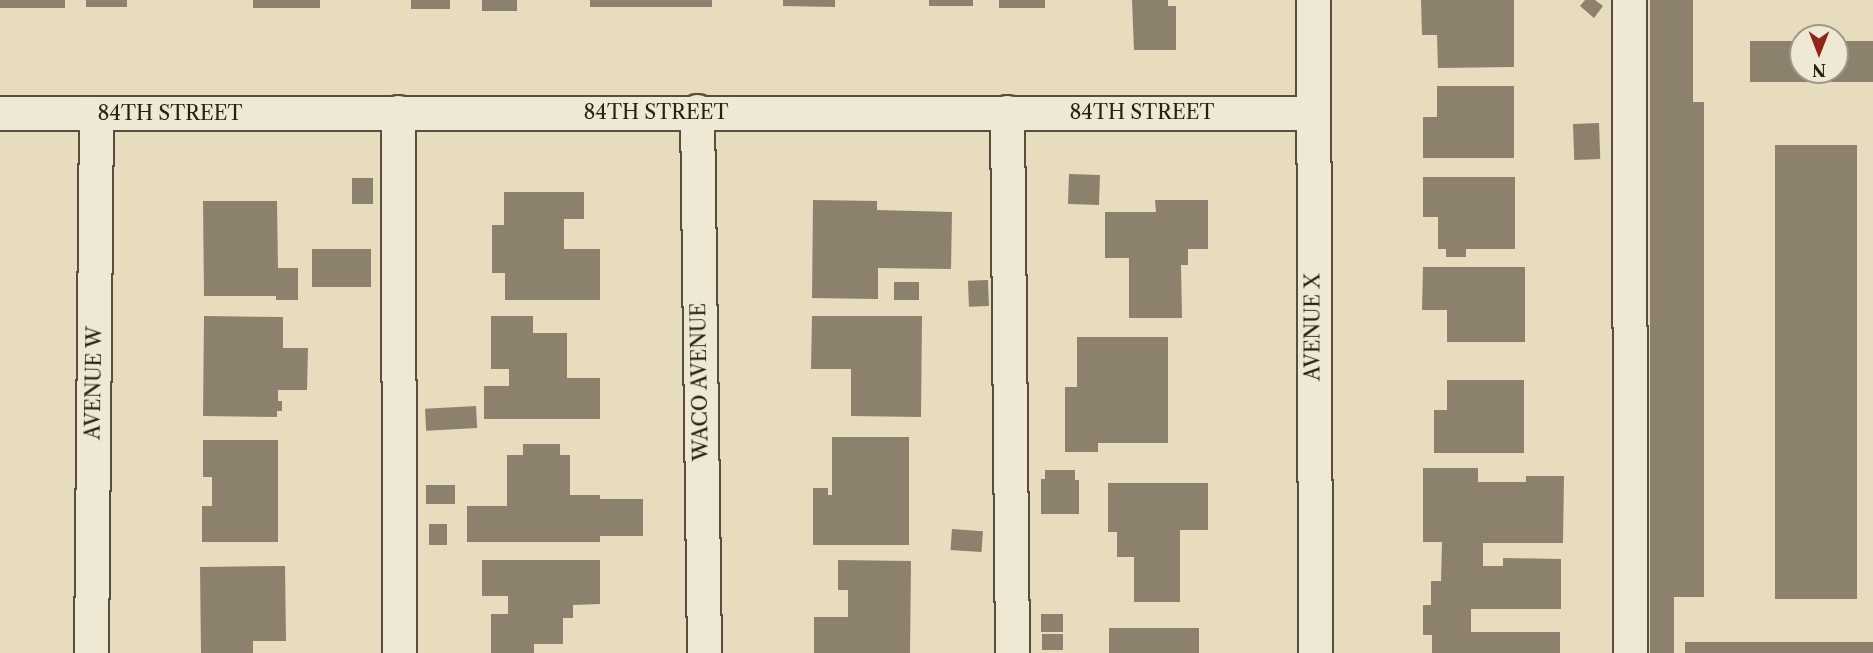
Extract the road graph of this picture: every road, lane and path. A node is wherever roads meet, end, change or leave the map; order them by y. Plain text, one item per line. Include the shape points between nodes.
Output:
1 (1313, 0) edge
2 (1629, 0) edge
3 (696, 111) junction
4 (398, 112) junction
5 (1007, 112) junction
6 (0, 113) edge
7 (96, 113) junction
8 (1313, 113) junction
9 (91, 653) edge
10 (399, 653) edge
11 (704, 653) edge
12 (1012, 653) edge
13 (1315, 653) edge
14 (1630, 653) edge

1 - 8 street, AVENUE X
2 - 14 street
3 - 4 street, 84TH STREET
3 - 5 street, 84TH STREET
3 - 11 street, WACO AVENUE
4 - 7 street, 84TH STREET
4 - 10 street
5 - 8 street, 84TH STREET
5 - 12 street
6 - 7 street, 84TH STREET
7 - 9 street, AVENUE W
8 - 13 street, AVENUE X

